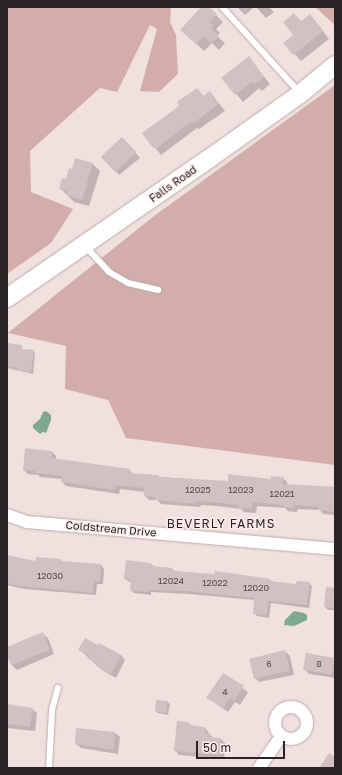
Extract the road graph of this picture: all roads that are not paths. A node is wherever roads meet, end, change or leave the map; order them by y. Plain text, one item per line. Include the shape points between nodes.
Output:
1 (222, 7) edge
2 (335, 65) edge
3 (327, 75) edge
4 (300, 94) junction
5 (84, 245) junction
6 (158, 290) dead end
7 (7, 298) edge
8 (7, 515) edge
9 (335, 549) edge
10 (58, 688) dead end
11 (281, 736) dead end
12 (49, 768) edge
13 (259, 768) edge

1 - 4 lane
2 - 3 main road, Falls Road
3 - 4 main road, Falls Road
4 - 5 main road, Falls Road
5 - 6 lane via 109,272 128,283
5 - 7 main road, Falls Road
8 - 9 street, Coldstream Drive via 27,522
10 - 12 lane via 52,710
11 - 13 street

